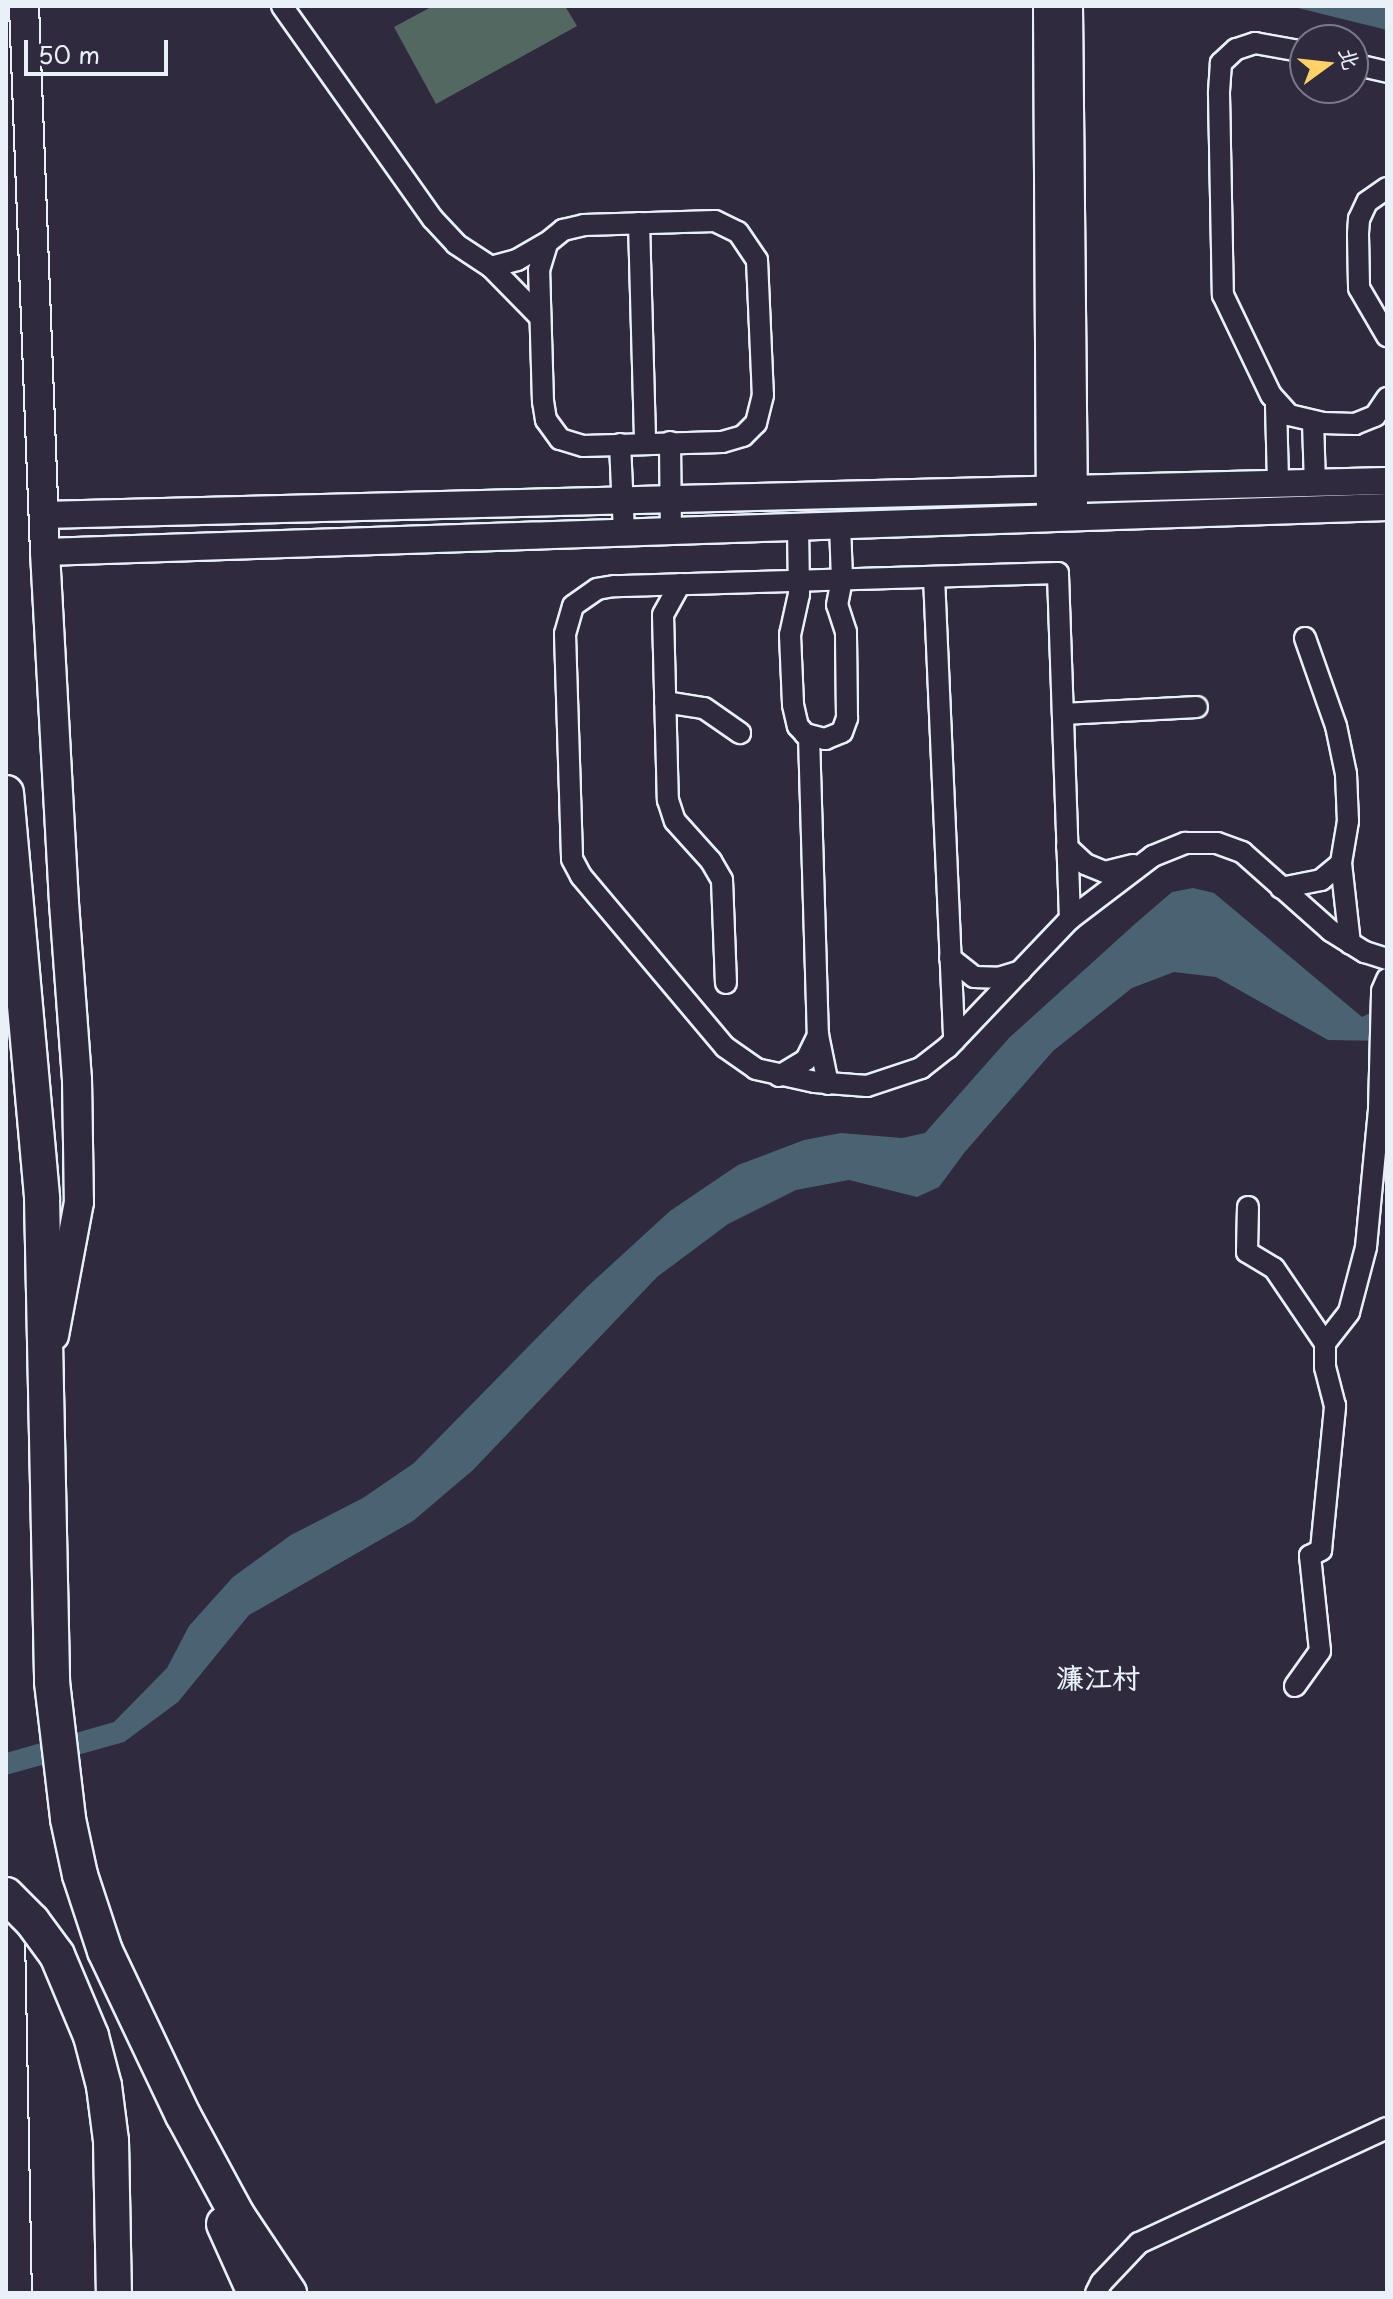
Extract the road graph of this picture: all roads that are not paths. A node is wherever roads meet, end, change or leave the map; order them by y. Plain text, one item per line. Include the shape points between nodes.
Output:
1 (24, 6) edge
2 (282, 6) edge
3 (1047, 6) edge
4 (1069, 6) edge
5 (1289, 49) edge
6 (1387, 188) edge
7 (639, 223) junction
8 (547, 243) junction
9 (491, 267) junction
10 (540, 317) junction
11 (1387, 336) edge
12 (1387, 398) edge
13 (1276, 405) junction
14 (1313, 421) junction
15 (645, 442) junction
16 (670, 442) junction
17 (620, 444) junction
18 (1387, 481) edge
19 (1315, 483) junction
20 (1278, 484) junction
21 (1062, 489) junction
22 (671, 499) junction
23 (622, 500) junction
24 (1387, 507) edge
25 (43, 515) junction
26 (1062, 518) junction
27 (840, 525) junction
28 (798, 527) junction
29 (671, 532) junction
30 (624, 533) junction
31 (45, 552) junction
32 (934, 577) junction
33 (842, 579) junction
34 (799, 581) junction
35 (680, 584) junction
36 (638, 585) junction
37 (663, 615) junction
38 (1305, 638) dead end
39 (665, 702) junction
40 (1197, 707) dead end
41 (1063, 714) junction
42 (740, 733) dead end
43 (809, 736) junction
44 (6, 793) edge
45 (1067, 847) junction
46 (1153, 856) junction
47 (1341, 863) junction
48 (1281, 888) junction
49 (1070, 919) junction
50 (1350, 943) junction
51 (950, 958) junction
52 (1387, 959) edge
53 (1021, 971) junction
54 (1387, 979) edge
55 (726, 983) dead end
56 (818, 1035) junction
57 (954, 1041) junction
58 (779, 1076) junction
59 (828, 1084) junction
60 (1248, 1207) dead end
61 (1325, 1343) junction
62 (47, 1376) junction
63 (1295, 1686) dead end
64 (6, 1895) edge
65 (6, 1936) edge
66 (183, 2115) junction
67 (1387, 2128) edge
68 (13, 2293) edge
69 (114, 2293) edge
70 (255, 2293) edge
71 (289, 2293) edge
72 (1096, 2293) edge

1 - 25 main road
2 - 9 street via 433,219 456,244
3 - 21 street
4 - 21 street
5 - 13 street via 1255,43 1229,53 1219,71 1221,285
6 - 11 street via 1367,202 1358,234 1359,288
7 - 8 street via 571,228
7 - 15 street
7 - 16 street via 725,223 745,239 759,268 763,395 756,423 733,440
8 - 9 street
8 - 10 street via 539,270
9 - 10 street
10 - 17 street via 543,402 550,428 574,446
12 - 14 street via 1367,422
13 - 14 street via 1289,415
13 - 20 street
14 - 19 street
15 - 16 street
15 - 17 street
16 - 22 street
17 - 23 street
18 - 19 street
19 - 20 street
20 - 21 street
21 - 22 street
21 - 26 street
22 - 23 street
22 - 29 street
23 - 25 street
23 - 30 street
24 - 26 street
25 - 31 main road
26 - 27 street
27 - 28 street
27 - 33 street
28 - 29 street
28 - 34 street
29 - 30 street
30 - 31 street
31 - 62 main road via 77,1079 79,1202
32 - 33 street
32 - 41 street via 1058,573
32 - 51 street
33 - 34 street
33 - 43 street via 837,605 846,632 847,718 835,737
34 - 35 street
34 - 43 street via 790,626 793,705 798,726
35 - 36 street
35 - 37 street
36 - 37 street
36 - 58 street via 588,593 565,623 572,859 725,1047 745,1064
37 - 39 street
38 - 47 street via 1336,726 1346,774 1348,821
39 - 42 street via 704,708
39 - 55 street via 671,810 722,880
40 - 41 street
41 - 45 street
43 - 56 street
44 - 62 highway via 42,1198
45 - 46 street via 1085,864 1105,872
45 - 49 street
46 - 48 street via 1185,843 1229,845
46 - 49 street
47 - 48 street via 1321,880
47 - 50 street
48 - 50 street
49 - 53 street
50 - 52 street
51 - 53 street via 974,977 998,978
51 - 57 street
53 - 57 street
54 - 61 street via 1382,991 1379,1109 1366,1247 1349,1312
56 - 58 street via 806,1060
56 - 59 street
57 - 59 street via 933,1061 896,1078 867,1086
58 - 59 street
60 - 61 street via 1247,1252 1274,1268
61 - 63 street via 1335,1406 1321,1550 1310,1556 1320,1651
62 - 66 highway via 52,1682 68,1819 105,1951
64 - 69 highway, bridge via 57,1955 91,2036 111,2141
65 - 68 highway
66 - 70 highway
66 - 71 highway via 237,2215
67 - 72 street via 1139,2243

